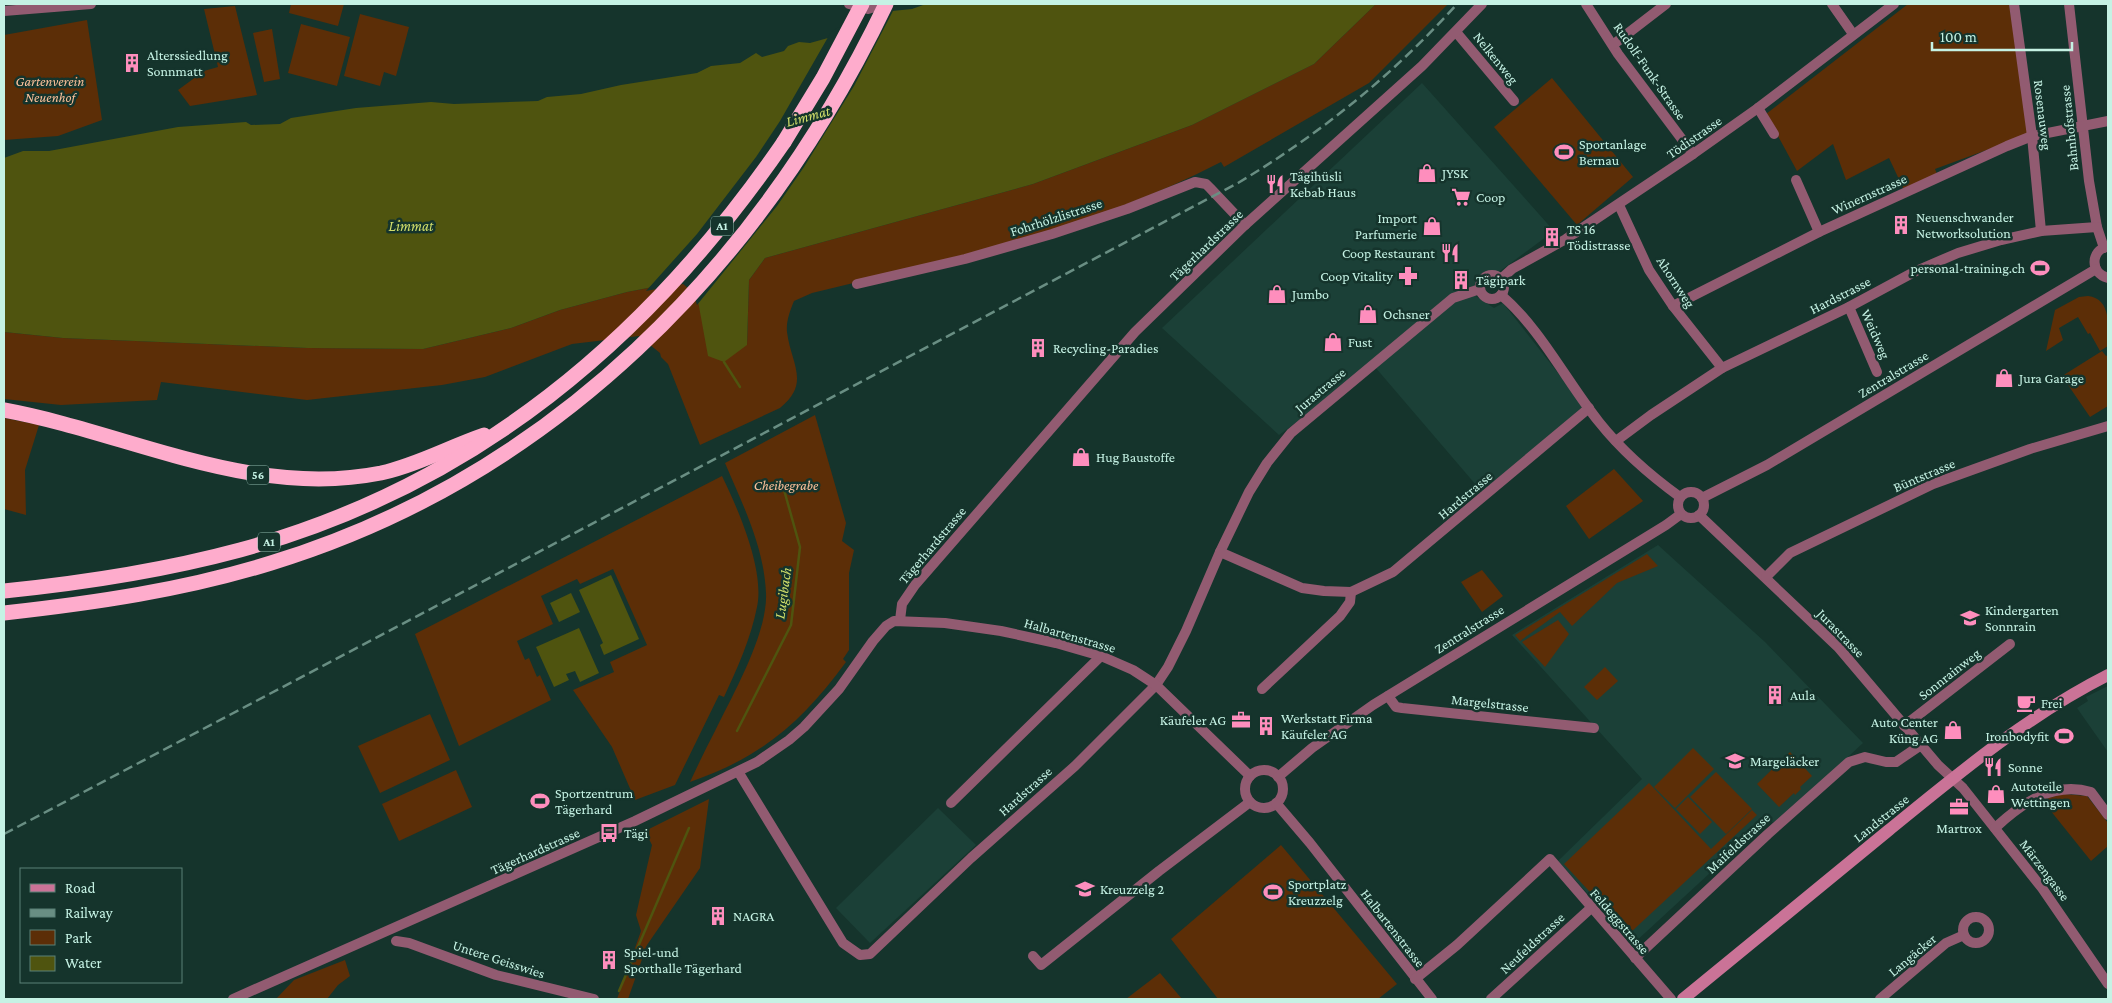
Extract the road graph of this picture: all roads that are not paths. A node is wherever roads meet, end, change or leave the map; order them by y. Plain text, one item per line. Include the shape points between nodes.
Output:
1 (91, 4) edge
2 (850, 4) edge
3 (885, 4) edge
4 (1482, 4) edge
5 (1586, 4) edge
6 (1666, 4) edge
7 (1832, 4) edge
8 (1894, 4) edge
9 (2014, 4) edge
10 (2069, 4) edge
11 (865, 6) edge
12 (14, 7) edge
13 (4, 11) edge
14 (1456, 32) junction
15 (1853, 34) junction
16 (1614, 44) junction
17 (1514, 101) dead end
18 (1758, 108) junction
19 (2108, 121) edge
20 (2083, 126) junction
21 (1774, 134) dead end
22 (2032, 136) junction
23 (1693, 154) junction
24 (1796, 180) dead end
25 (1619, 205) junction
26 (1245, 226) junction
27 (2097, 227) junction
28 (2041, 231) junction
29 (1819, 232) junction
30 (2106, 247) edge
31 (2096, 269) junction
32 (2108, 278) edge
33 (1501, 279) junction
34 (857, 284) dead end
35 (1480, 289) junction
36 (1501, 295) junction
37 (1673, 306) junction
38 (1849, 307) junction
39 (1722, 368) junction
40 (1877, 372) dead end
41 (1589, 408) junction
42 (4, 410) edge
43 (511, 425) junction
44 (2108, 428) edge
45 (1616, 441) junction
46 (1680, 497) junction
47 (1702, 498) junction
48 (1681, 514) junction
49 (1699, 515) junction
50 (1220, 552) junction
51 (1766, 577) junction
52 (4, 591) edge
53 (1351, 592) junction
54 (4, 613) edge
55 (900, 620) junction
56 (2010, 644) dead end
57 (1101, 656) junction
58 (2108, 675) edge
59 (1156, 685) junction
60 (1262, 689) dead end
61 (1388, 696) junction
62 (1904, 726) junction
63 (1594, 728) dead end
64 (1921, 745) junction
65 (739, 772) junction
66 (1250, 776) junction
67 (1278, 777) junction
68 (1953, 778) junction
69 (1250, 802) junction
70 (951, 803) dead end
71 (1276, 803) junction
72 (2108, 815) edge
73 (1995, 828) junction
74 (1590, 908) junction
75 (1964, 935) dead end
76 (396, 941) dead end
77 (1033, 956) dead end
78 (1635, 958) junction
79 (1415, 979) junction
80 (2108, 984) edge
81 (233, 999) edge
82 (594, 999) edge
83 (1432, 999) edge
84 (1492, 999) edge
85 (1671, 999) edge
86 (1683, 999) edge
87 (1880, 999) edge

1 - 12 street
2 - 11 street
3 - 11 street
3 - 54 highway, A1 via 842,89 802,154 743,235 690,297 621,365 543,428 479,470 390,518 303,553 221,577 121,598
4 - 14 street, Tägerhardstrasse
5 - 16 street, Rudolf-Funk-Strasse
6 - 16 street
7 - 15 street
8 - 15 street, Tödistrasse
9 - 22 street, Rosenauweg
10 - 20 street, Bahnhofstrasse
11 - 43 highway, A1, bridge via 774,156 715,234 654,304 582,370
12 - 13 street
14 - 17 street, Nelkenweg
14 - 26 street, Tägerhardstrasse
15 - 18 street, Tödistrasse
16 - 23 street, Rudolf-Funk-Strasse via 1618,54
18 - 21 street
18 - 23 street, Tödistrasse
19 - 20 street, Winernstrasse
20 - 22 street, Winernstrasse
20 - 27 street, Bahnhofstrasse
22 - 28 street, Rosenauweg
22 - 29 street, Winernstrasse
23 - 25 street, Tödistrasse
24 - 29 street
25 - 33 street, Tödistrasse via 1512,269
25 - 37 street, Ahornweg via 1649,270
26 - 34 street, Fohrhölzlistrasse via 1206,184 1194,182 1052,234 965,259
26 - 55 street, Tägerhardstrasse via 1101,369 915,585 902,604
27 - 28 street, Hardstrasse
27 - 30 street, Bahnhofstrasse
28 - 38 street, Hardstrasse via 1958,253 1916,271
29 - 37 street, Winernstrasse
30 - 31 street via 2096,254
31 - 32 street
31 - 47 street, Zentralstrasse via 1767,465
33 - 35 street via 1487,276
33 - 36 street via 1504,285
35 - 36 street via 1491,299
35 - 50 street, Jurastrasse via 1453,298 1291,433 1249,492
36 - 41 street via 1526,320
37 - 39 street, Ahornweg
38 - 39 street, Hardstrasse
38 - 40 street, Weidweg
39 - 45 street, Hardstrasse
41 - 45 street
41 - 53 street, Hardstrasse via 1393,572
42 - 43 highway, 56 via 65,423 223,468 295,479 343,478 394,470
43 - 52 highway, A1 via 404,488 288,536 143,572
44 - 51 street, Büntstrasse via 2030,449 1933,484 1790,553
45 - 46 street
46 - 47 street via 1690,492
46 - 48 street via 1677,505
47 - 49 street via 1704,507
48 - 49 street via 1687,518
48 - 61 street, Zentralstrasse
49 - 51 street, Jurastrasse
50 - 53 street, Hardstrasse via 1302,588
50 - 59 street, Hardstrasse via 1186,630
51 - 62 street, Jurastrasse via 1838,647
53 - 60 street via 1350,602 1340,616
55 - 57 street, Halbartenstrasse via 1001,631 1056,642
55 - 65 street, Tägerhardstrasse via 886,626 804,727 775,751
56 - 62 street, Sonnrainweg
57 - 59 street, Halbartenstrasse via 1133,670
57 - 70 street
58 - 68 main road, Landstrasse via 2028,721
59 - 65 street, Hardstrasse via 1075,766 870,954 860,955 842,943
59 - 66 street, Halbartenstrasse
61 - 63 street, Margelstrasse via 1396,707 1402,708
61 - 67 street, Zentralstrasse via 1312,748
62 - 64 street, Jurastrasse
64 - 68 street, Jurastrasse
64 - 78 street, Maifeldstrasse via 1896,762 1865,757 1850,762
65 - 81 street, Tägerhardstrasse
66 - 67 street via 1265,770
66 - 69 street via 1245,788
67 - 71 street via 1283,787
68 - 73 street, Märzengasse
68 - 86 main road, Landstrasse
69 - 71 street via 1266,808
69 - 77 street via 1041,966
71 - 79 street, Halbartenstrasse
72 - 73 street via 2091,792 2072,789 2051,791 2035,797
73 - 80 street, Märzengasse via 2042,888
74 - 78 street, Feldeggstrasse
74 - 79 street, Feldeggstrasse via 1550,860
74 - 84 street, Neufeldstrasse
75 - 87 street, Langäcker via 1946,943
76 - 82 street, Untere Geisswies via 496,974
78 - 85 street, Feldeggstrasse
79 - 83 street, Halbartenstrasse

